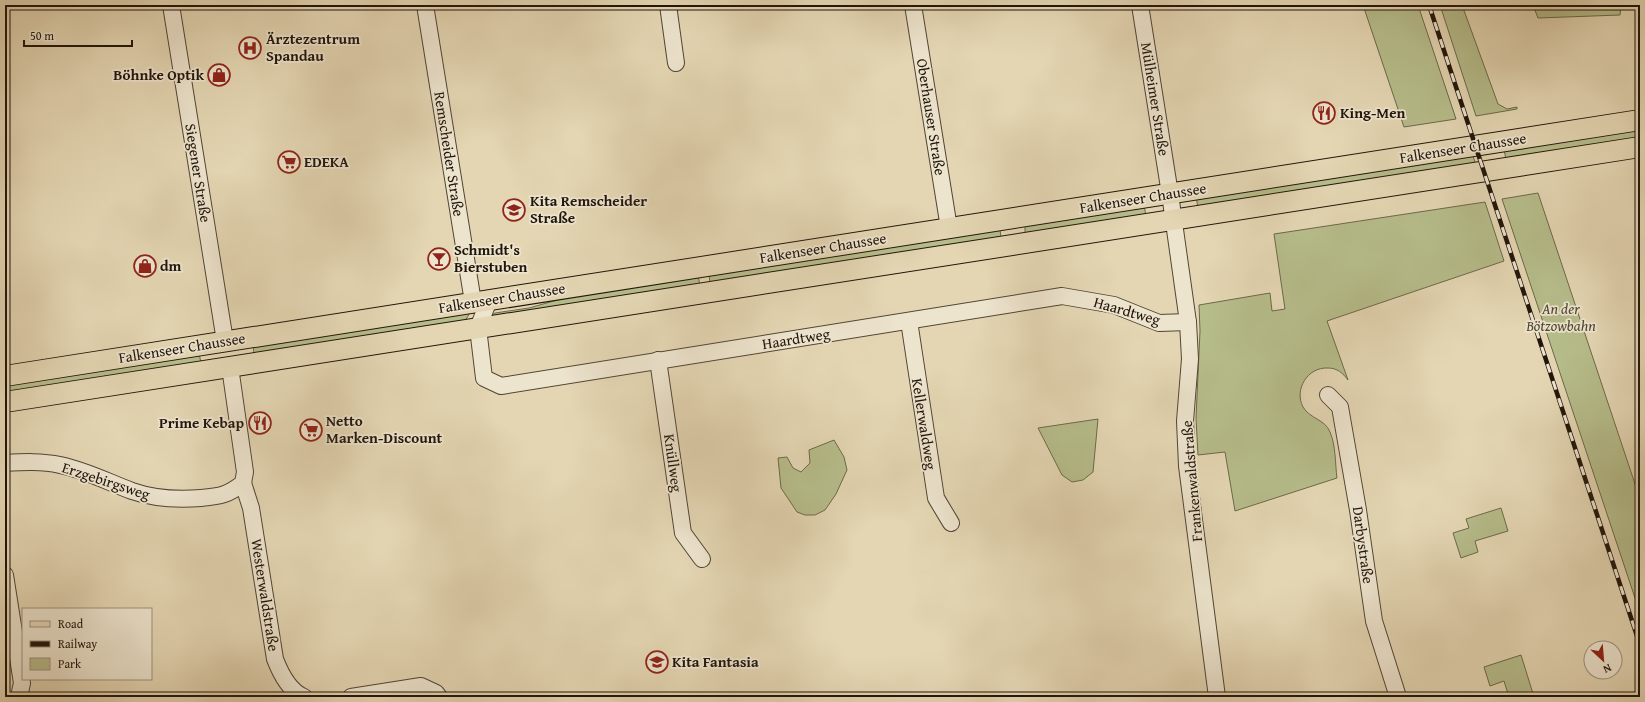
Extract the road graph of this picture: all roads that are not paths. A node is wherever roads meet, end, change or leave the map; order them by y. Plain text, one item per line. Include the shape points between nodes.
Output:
1 (171, 5) edge
2 (424, 5) edge
3 (668, 5) edge
4 (913, 5) edge
5 (1140, 5) edge
6 (676, 64) dead end
7 (1640, 120) edge
8 (1640, 147) edge
9 (1170, 194) junction
10 (1174, 219) junction
11 (949, 228) junction
12 (481, 301) junction
13 (909, 321) junction
14 (1188, 322) junction
15 (478, 328) junction
16 (226, 341) junction
17 (658, 360) junction
18 (230, 367) junction
19 (5, 376) edge
20 (1328, 396) dead end
21 (5, 402) edge
22 (5, 463) edge
23 (243, 483) junction
24 (951, 523) dead end
25 (702, 559) dead end
26 (5, 575) edge
27 (20, 697) edge
28 (304, 697) edge
29 (352, 697) edge
30 (439, 697) edge
31 (1217, 697) edge
32 (1398, 697) edge

1 - 16 street, Siegener Straße
2 - 12 street, Remscheider Straße
3 - 6 street
4 - 11 street, Oberhauser Straße
5 - 9 street, Mülheimer Straße
7 - 9 main road, Falkenseer Chaussee
8 - 10 main road, Falkenseer Chaussee
9 - 10 street, Frankenwaldstraße
9 - 11 main road, Falkenseer Chaussee
10 - 14 street, Frankenwaldstraße
10 - 15 main road, Falkenseer Chaussee
11 - 12 main road, Falkenseer Chaussee
12 - 15 street, Haardtweg
12 - 16 main road, Falkenseer Chaussee
13 - 14 street, Haardtweg via 1062,296 1114,305 1159,323
13 - 17 street, Haardtweg
13 - 24 street, Kellerwaldweg via 936,498
14 - 31 street, Frankenwaldstraße via 1190,359 1185,422 1187,466
15 - 17 street, Haardtweg via 484,378 501,386
15 - 18 main road, Falkenseer Chaussee
16 - 18 main road
16 - 19 main road, Falkenseer Chaussee
17 - 25 street, Knüllweg via 683,533
18 - 21 main road, Falkenseer Chaussee
18 - 23 street, Westerwaldstraße via 245,472
20 - 32 street, Darbystraße via 1340,407 1374,621
22 - 23 street, Erzgebirgsweg via 31,461 60,464 157,498 183,500 231,493
23 - 28 street, Westerwaldstraße via 251,508 275,659 289,684
26 - 27 street via 22,683
29 - 30 street via 421,686

